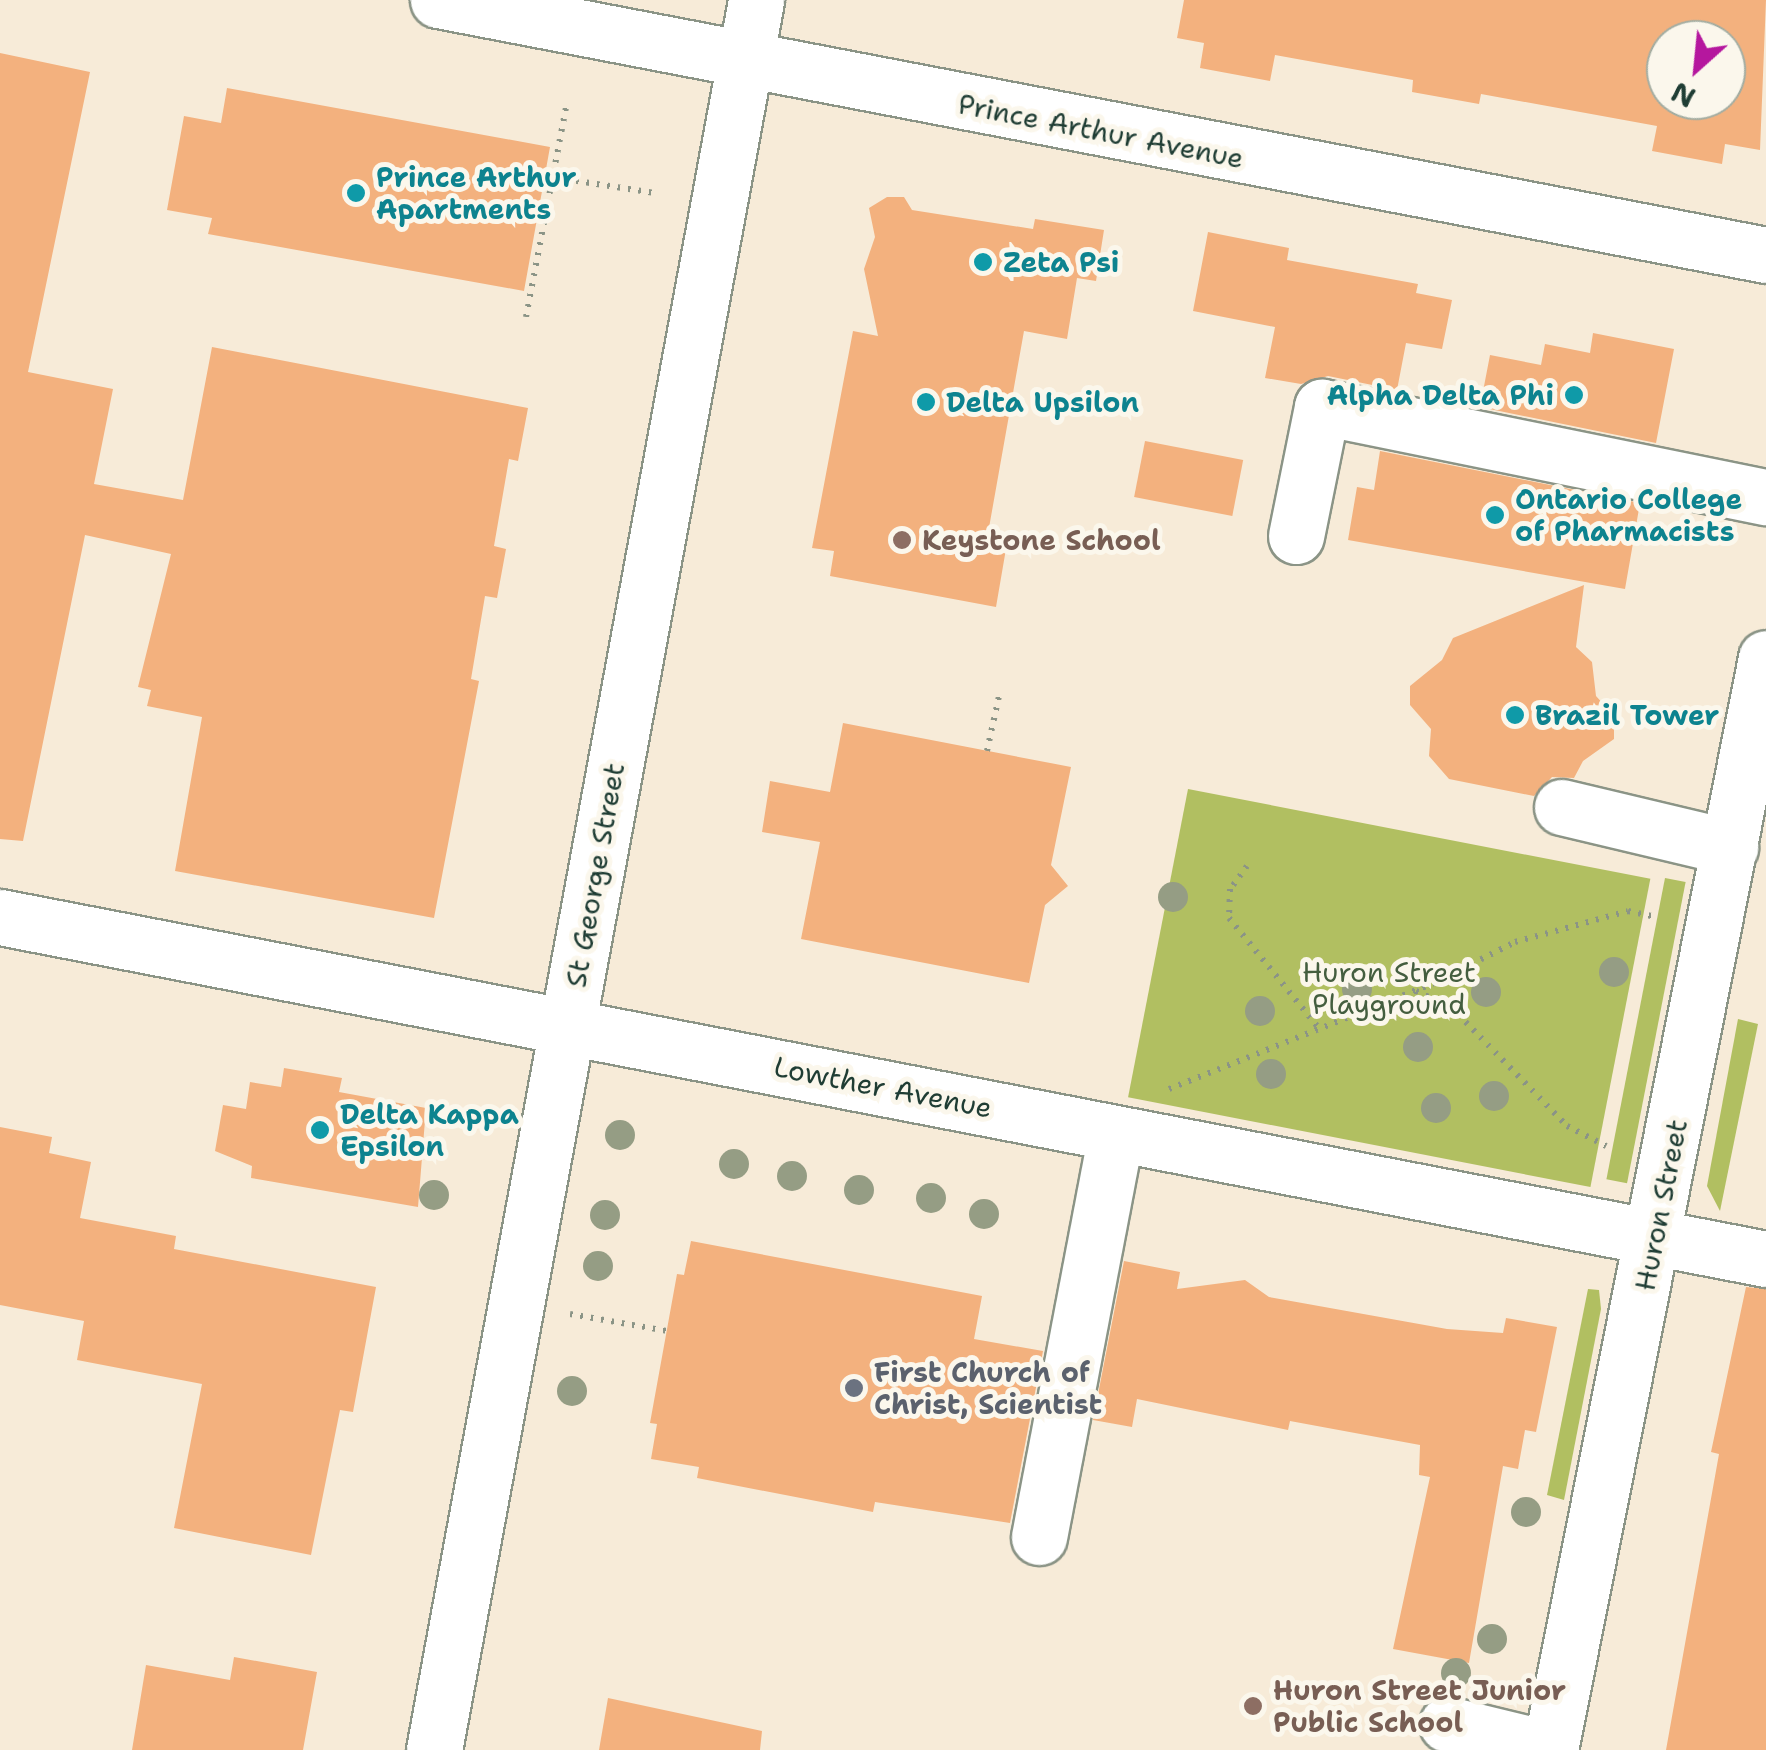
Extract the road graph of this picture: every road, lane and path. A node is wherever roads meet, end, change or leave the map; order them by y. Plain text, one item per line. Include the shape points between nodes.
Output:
1 (438, 0) edge
2 (756, 0) edge
3 (743, 60) junction
4 (567, 102) dead end
5 (548, 177) junction
6 (655, 193) dead end
7 (1766, 255) edge
8 (526, 317) dead end
9 (1766, 497) edge
10 (1296, 536) dead end
11 (1766, 658) edge
12 (998, 696) dead end
13 (988, 752) dead end
14 (1562, 807) dead end
15 (1730, 847) junction
16 (1247, 866) dead end
17 (1651, 916) dead end
18 (0, 917) edge
19 (1414, 990) junction
20 (569, 1025) junction
21 (1318, 1026) junction
22 (1163, 1096) dead end
23 (1116, 1134) junction
24 (1606, 1146) dead end
25 (1655, 1238) junction
26 (1766, 1259) edge
27 (568, 1314) dead end
28 (667, 1331) dead end
29 (1039, 1537) dead end
30 (1447, 1724) dead end
31 (434, 1750) edge
32 (1550, 1750) edge

1 - 3 street, Prince Arthur Avenue
2 - 3 street, St George Street
3 - 7 street, Prince Arthur Avenue
3 - 20 street, St George Street
4 - 5 path
5 - 6 path
5 - 8 path
9 - 10 street via 1322,407
11 - 15 street, Huron Street
12 - 13 path
14 - 15 street
15 - 25 street, Huron Street
16 - 21 path via 1230,889 1229,918
17 - 19 path via 1628,911 1514,942
18 - 20 street, Lowther Avenue
19 - 21 path
19 - 24 path via 1451,1008 1567,1126
20 - 23 street, Lowther Avenue
20 - 31 street, St George Street
21 - 22 path via 1174,1082
23 - 25 street, Lowther Avenue
23 - 29 street
25 - 26 street, Lowther Avenue
25 - 32 street, Huron Street
27 - 28 path
30 - 32 street

